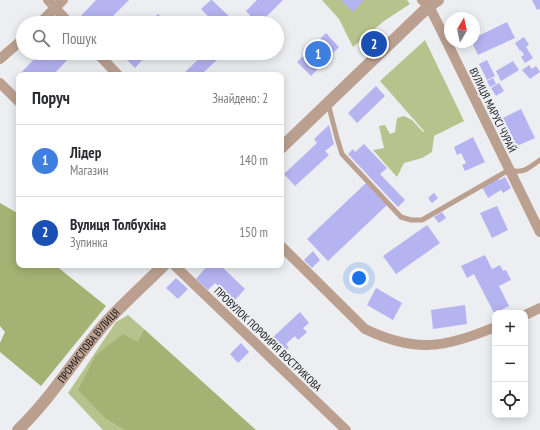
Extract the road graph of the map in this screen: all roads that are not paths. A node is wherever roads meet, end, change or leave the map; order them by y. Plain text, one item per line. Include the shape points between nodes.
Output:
1 (48, 0) edge
2 (63, 0) edge
3 (430, 2) edge
4 (55, 8) junction
5 (47, 16) edge
6 (62, 16) edge
7 (16, 45) edge
8 (0, 59) edge
9 (104, 60) edge
10 (115, 72) edge
11 (0, 83) edge
12 (16, 99) edge
13 (328, 103) junction
14 (284, 145) edge
15 (540, 160) edge
16 (509, 170) junction
17 (540, 232) edge
18 (284, 249) edge
19 (161, 268) edge
20 (177, 268) edge
21 (540, 308) edge
22 (528, 314) edge
23 (492, 328) edge
24 (18, 430) edge
25 (346, 430) edge

1 - 4 street
2 - 4 street
3 - 13 street
3 - 16 street, ВУЛИЦЯ МАРУСІ ЧУРАЙ
4 - 5 street
4 - 6 street
7 - 8 street
9 - 10 street
11 - 12 street
13 - 14 street
13 - 16 lane via 342,154 401,217 422,220
15 - 16 lane via 524,171
16 - 17 street, ВУЛИЦЯ МАРУСІ ЧУРАЙ
18 - 23 street via 365,329 380,336 414,345 449,344 466,340
19 - 24 street, ПРОМИСЛОВА ВУЛИЦЯ via 109,319 34,414
20 - 25 street, ПРОВУЛОК ПОРФИРІЯ ВОСТРИКОВА
21 - 22 street

